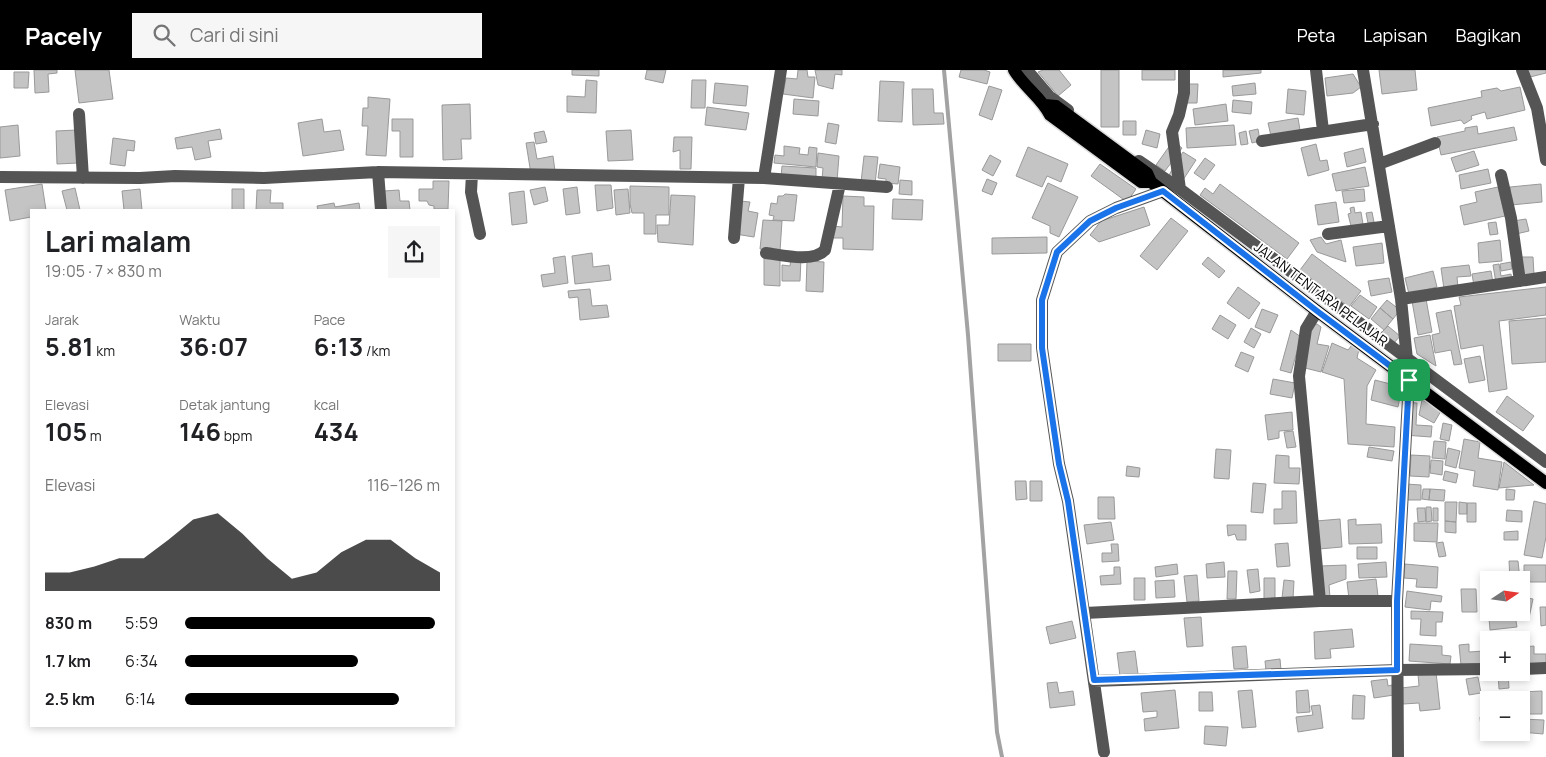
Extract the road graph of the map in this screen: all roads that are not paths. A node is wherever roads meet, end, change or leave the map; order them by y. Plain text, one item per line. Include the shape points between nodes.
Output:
1 (781, 70) edge
2 (1014, 70) edge
3 (1027, 70) edge
4 (1184, 70) edge
5 (1316, 70) edge
6 (1363, 70) edge
7 (1522, 70) edge
8 (79, 114) dead end
9 (1373, 124) junction
10 (1324, 131) junction
11 (1262, 141) dead end
12 (1434, 143) dead end
13 (1546, 160) edge
14 (1379, 164) junction
15 (378, 172) junction
16 (472, 174) junction
17 (1501, 175) dead end
18 (0, 177) edge
19 (83, 178) junction
20 (739, 178) junction
21 (764, 178) junction
22 (840, 184) junction
23 (888, 187) dead end
24 (1180, 189) junction
25 (1163, 191) junction
26 (381, 209) edge
27 (1389, 226) junction
28 (480, 234) dead end
29 (1328, 234) dead end
30 (734, 238) dead end
31 (766, 253) dead end
32 (1546, 277) edge
33 (1520, 281) junction
34 (1401, 299) junction
35 (1317, 311) junction
36 (1407, 357) junction
37 (1409, 380) junction
38 (1546, 462) edge
39 (1546, 483) edge
40 (1320, 601) junction
41 (1397, 601) junction
42 (1085, 613) junction
43 (1546, 668) edge
44 (1480, 669) edge
45 (1530, 669) edge
46 (1397, 670) junction
47 (1094, 680) junction
48 (1104, 752) dead end
49 (1398, 757) edge

1 - 21 street
2 - 25 main road, JALAN TENTARA PELAJAR via 1021,82 1045,105 1056,106 1146,173 1151,182
3 - 24 street via 1049,96
4 - 24 street via 1184,93 1172,132
5 - 10 street
6 - 9 street
7 - 13 street via 1537,108
8 - 19 street
9 - 10 street
9 - 14 street
10 - 11 street
12 - 14 street
14 - 27 street
15 - 16 street
15 - 19 street via 264,178
15 - 26 street
16 - 20 street
16 - 28 street via 471,192
17 - 33 street
18 - 19 street
20 - 21 street
20 - 30 street
21 - 22 street
22 - 23 street
22 - 31 street via 823,253 816,257 795,257
24 - 36 street
25 - 35 main road, JALAN TENTARA PELAJAR
25 - 42 street via 1090,221 1057,252 1042,300 1042,348
27 - 29 street
27 - 34 street
32 - 33 street
33 - 34 street
34 - 36 street
35 - 37 main road, JALAN TENTARA PELAJAR
35 - 40 street via 1306,329 1299,376
36 - 37 street
36 - 38 street
37 - 39 main road, JALAN TENTARA PELAJAR
37 - 41 street
40 - 41 street
40 - 42 street
41 - 46 street
42 - 47 street
43 - 45 street
44 - 46 street
46 - 47 street
46 - 49 street
47 - 48 street

